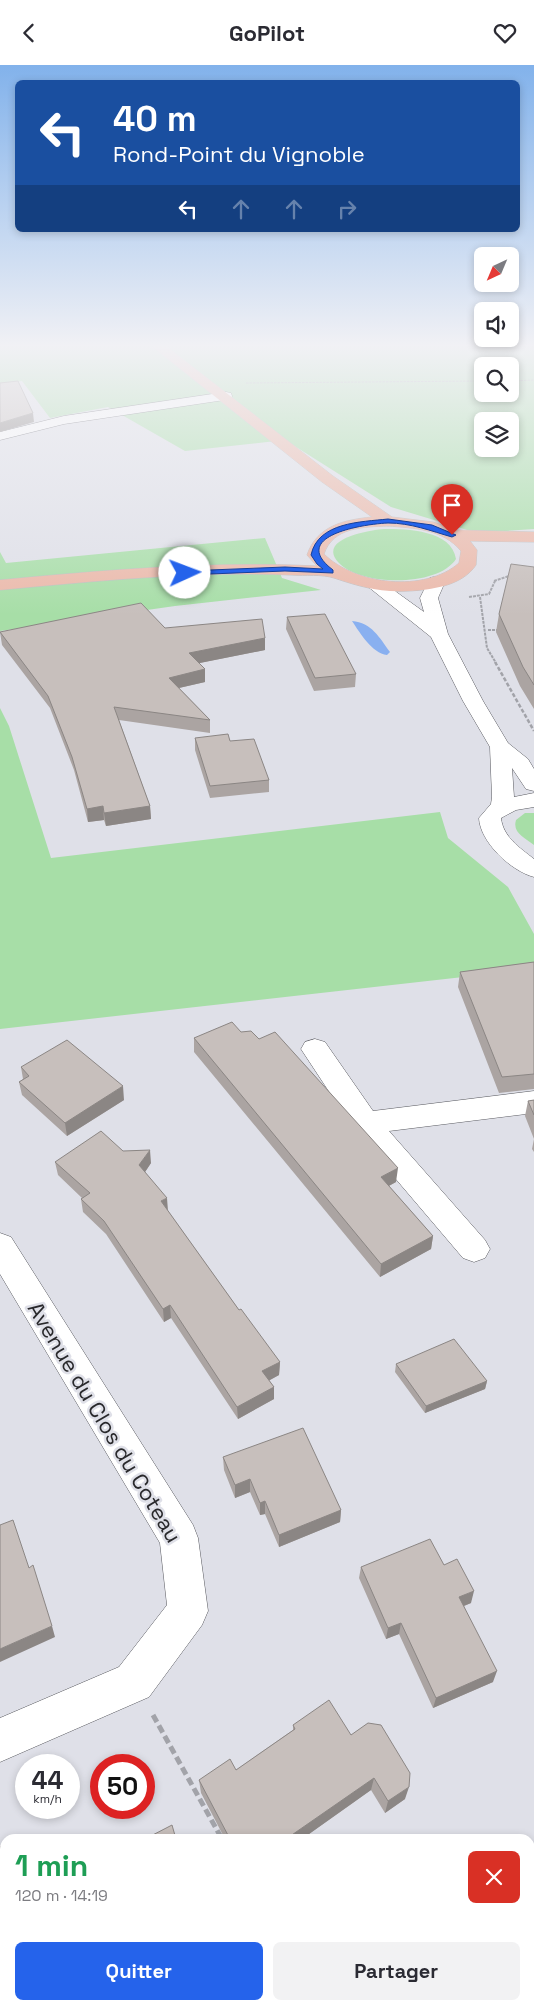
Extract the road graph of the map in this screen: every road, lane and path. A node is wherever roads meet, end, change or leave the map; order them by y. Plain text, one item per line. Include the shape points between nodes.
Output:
1 (269, 434) edge
2 (283, 446) junction
3 (326, 497) dead end
4 (338, 511) dead end
5 (388, 521) junction
6 (341, 528) junction
7 (452, 535) junction
8 (534, 537) edge
9 (317, 545) junction
10 (534, 546) edge
11 (466, 564) junction
12 (331, 572) junction
13 (518, 573) edge
14 (105, 576) junction
15 (495, 581) junction
16 (436, 582) junction
17 (0, 585) edge
18 (375, 585) junction
19 (488, 630) dead end
20 (506, 630) edge
21 (439, 634) junction
22 (534, 731) edge
23 (500, 747) junction
24 (534, 784) edge
25 (534, 799) edge
26 (502, 805) junction
27 (534, 870) edge
28 (315, 1049) dead end
29 (534, 1102) edge
30 (365, 1123) junction
31 (0, 1246) edge
32 (474, 1249) dead end
33 (134, 1682) junction
34 (0, 1740) edge
35 (219, 1834) edge

1 - 2 main road
2 - 3 main road
2 - 5 main road
4 - 6 main road
5 - 6 main road
5 - 7 main road via 425,526
6 - 9 main road via 323,537
7 - 8 main road
7 - 11 main road via 464,544
9 - 12 main road via 315,555 319,563
9 - 14 main road
10 - 11 main road via 486,553
11 - 15 path
11 - 16 main road
12 - 14 main road via 285,569
12 - 18 main road
13 - 15 path
14 - 17 main road
15 - 22 path via 489,594 480,597 487,648
16 - 18 main road via 404,587
16 - 21 street via 429,598
18 - 21 street
19 - 20 path
21 - 23 street
23 - 24 street via 520,764
23 - 26 street
25 - 26 street
26 - 27 street via 490,819 492,832 510,852
28 - 30 street
29 - 30 street
30 - 32 street
31 - 33 street, Avenue du Clos du Coteau via 179,1538 188,1611
33 - 34 street, Avenue du Clos du Coteau
33 - 35 path

